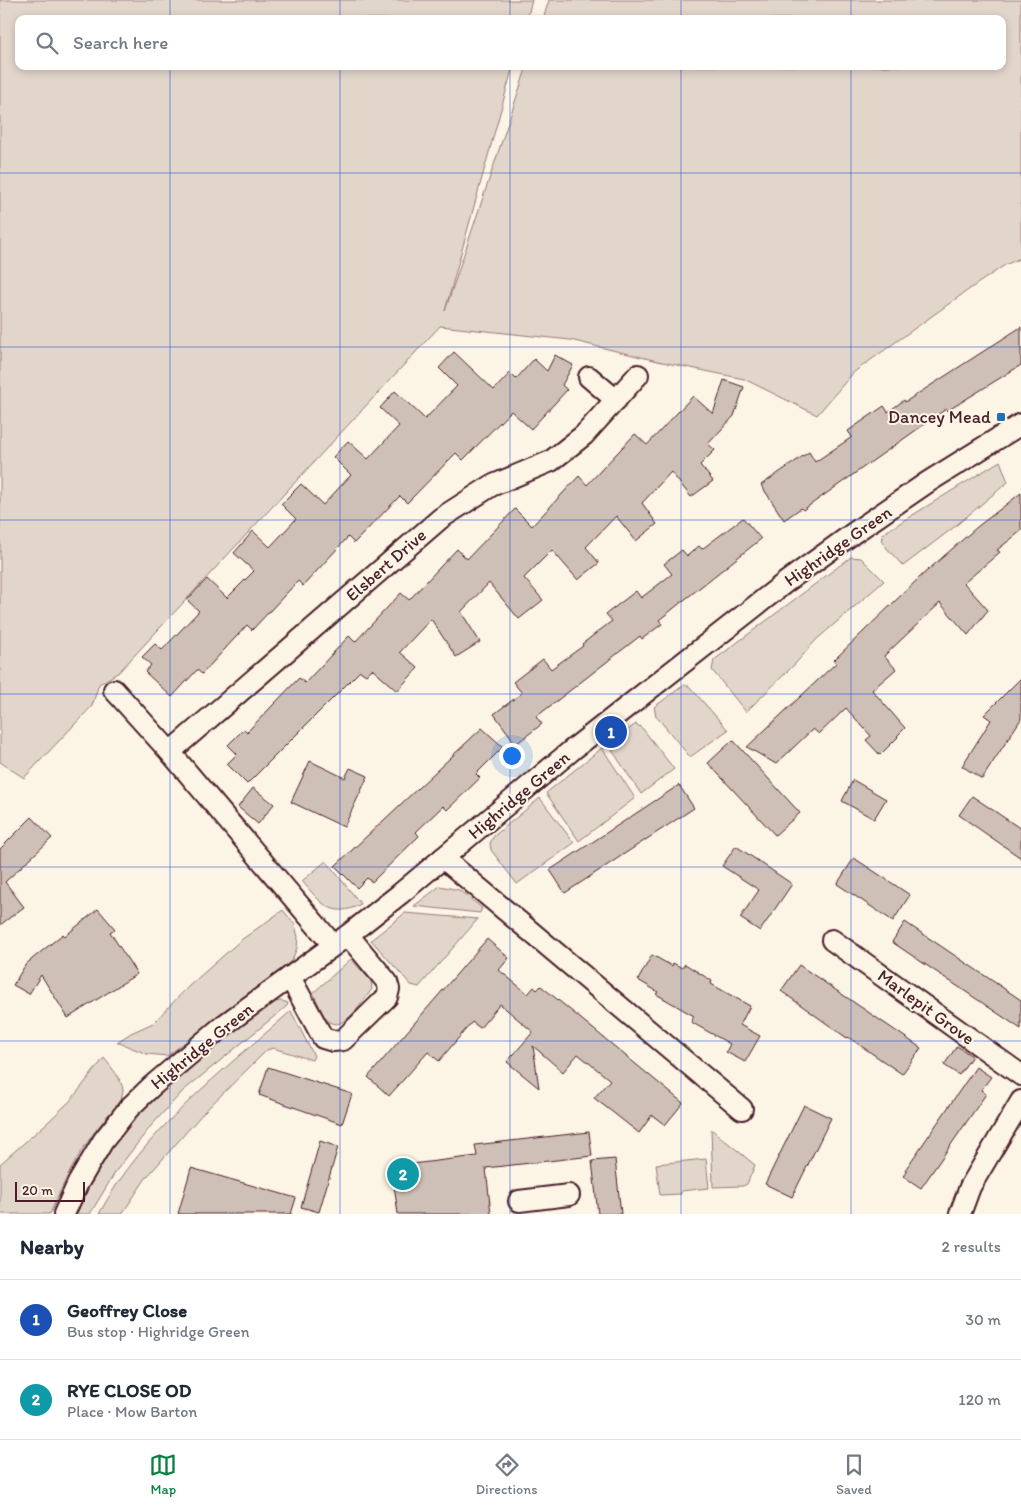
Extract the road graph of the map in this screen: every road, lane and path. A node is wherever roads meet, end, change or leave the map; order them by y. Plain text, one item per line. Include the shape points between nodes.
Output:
1 (638, 375) dead end
2 (589, 376) dead end
3 (616, 400) junction
4 (1021, 424) edge
5 (114, 690) dead end
6 (170, 752) junction
7 (443, 858) junction
8 (341, 940) junction
9 (832, 940) dead end
10 (290, 978) junction
11 (1021, 1075) edge
12 (1021, 1101) edge
13 (742, 1109) dead end
14 (568, 1196) dead end
15 (519, 1201) dead end
16 (544, 1206) edge
17 (64, 1214) edge
18 (960, 1214) edge

1 - 3 street, Elsbert Drive
2 - 3 street
3 - 6 street, Elsbert Drive via 584,435 551,461 491,486 441,518
4 - 7 street, Highridge Green via 928,482 786,582 572,750
5 - 6 street
6 - 8 street
7 - 8 street, Highridge Green
7 - 13 street
8 - 10 street, Highridge Green
8 - 10 street via 387,982 389,989 387,997 343,1040 323,1038
9 - 11 street, Marlepit Grove
10 - 17 street, Highridge Green via 224,1025 129,1108 103,1141 78,1182
12 - 18 street via 970,1186
14 - 16 street
15 - 16 street

